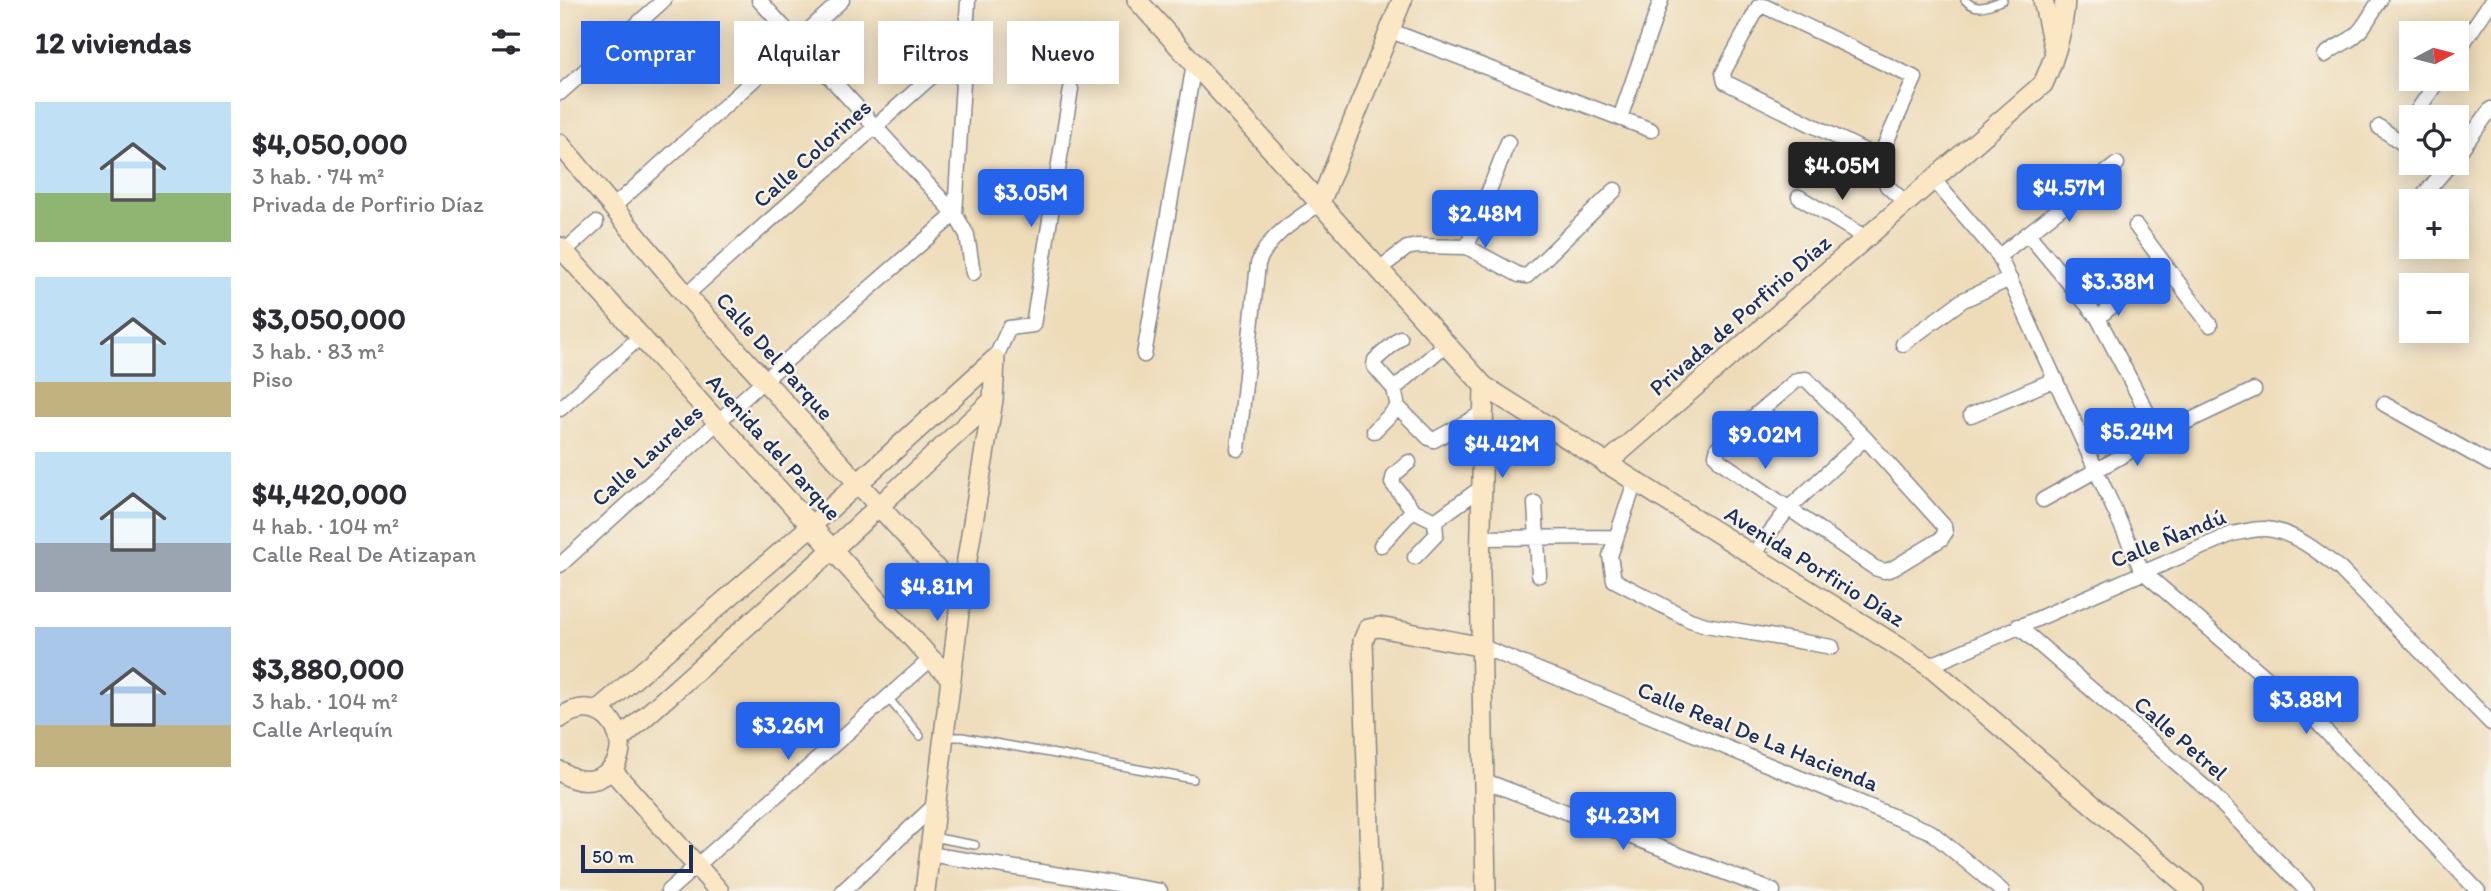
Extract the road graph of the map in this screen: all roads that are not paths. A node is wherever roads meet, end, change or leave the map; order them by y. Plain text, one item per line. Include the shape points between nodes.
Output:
1 (664, 0) edge
2 (759, 0) edge
3 (842, 0) edge
4 (968, 0) edge
5 (1137, 0) edge
6 (1402, 0) edge
7 (1661, 0) edge
8 (1965, 0) edge
9 (2003, 0) edge
10 (2043, 0) edge
11 (2065, 0) edge
12 (2380, 0) edge
13 (2491, 2) edge
14 (778, 21) edge
15 (818, 21) edge
16 (968, 21) edge
17 (1391, 31) junction
18 (2469, 34) edge
19 (2325, 55) dead end
20 (2055, 58) junction
21 (1194, 64) junction
22 (748, 84) edge
23 (835, 84) edge
24 (923, 84) edge
25 (964, 84) edge
26 (1071, 89) dead end
27 (560, 93) edge
28 (2491, 109) edge
29 (1620, 118) junction
30 (874, 128) junction
31 (2379, 128) dead end
32 (1651, 130) dead end
33 (2398, 139) edge
34 (2469, 139) edge
35 (1508, 142) dead end
36 (560, 144) edge
37 (1879, 158) junction
38 (2117, 164) dead end
39 (2441, 175) edge
40 (1933, 179) junction
41 (2430, 189) edge
42 (1615, 190) dead end
43 (1799, 197) dead end
44 (1320, 203) junction
45 (1906, 203) junction
46 (612, 208) junction
47 (955, 214) junction
48 (596, 223) dead end
49 (2136, 226) dead end
50 (2028, 234) junction
51 (1866, 238) junction
52 (1467, 247) junction
53 (561, 251) edge
54 (1999, 256) junction
55 (2163, 263) junction
56 (1379, 269) junction
57 (973, 273) dead end
58 (2010, 279) junction
59 (686, 295) junction
60 (2098, 318) junction
61 (2210, 325) dead end
62 (641, 336) junction
63 (1400, 338) dead end
64 (1446, 344) junction
65 (1903, 344) dead end
66 (1144, 355) dead end
67 (995, 359) junction
68 (2056, 379) junction
69 (763, 381) junction
70 (1483, 386) junction
71 (1394, 389) junction
72 (2253, 390) dead end
73 (993, 400) junction
74 (2385, 404) dead end
75 (1398, 407) junction
76 (560, 409) edge
77 (1483, 413) junction
78 (1971, 415) dead end
79 (718, 421) junction
80 (1374, 431) dead end
81 (2159, 435) junction
82 (1865, 438) junction
83 (1238, 449) dead end
84 (1409, 462) dead end
85 (1606, 464) junction
86 (2491, 464) edge
87 (2098, 471) junction
88 (857, 482) junction
89 (1635, 482) junction
90 (1482, 488) junction
91 (2043, 500) dead end
92 (1535, 503) dead end
93 (880, 506) junction
94 (1788, 509) junction
95 (1413, 510) junction
96 (1435, 521) junction
97 (811, 526) junction
98 (1537, 536) junction
99 (1615, 537) junction
100 (1480, 538) junction
101 (1381, 544) dead end
102 (832, 550) junction
103 (1752, 556) junction
104 (1415, 557) dead end
105 (560, 565) edge
106 (2142, 571) junction
107 (1539, 575) dead end
108 (961, 596) junction
109 (2018, 626) junction
110 (1483, 647) junction
111 (1832, 647) dead end
112 (931, 659) junction
113 (1929, 666) junction
114 (951, 678) junction
115 (887, 697) junction
116 (598, 710) junction
117 (560, 716) edge
118 (2491, 723) edge
119 (920, 736) dead end
120 (945, 737) junction
121 (620, 739) junction
122 (611, 769) junction
123 (568, 775) edge
124 (1192, 779) dead end
125 (1485, 781) junction
126 (560, 793) edge
127 (936, 804) junction
128 (930, 845) junction
129 (975, 845) dead end
130 (696, 865) junction
131 (668, 891) edge
132 (719, 891) edge
133 (843, 891) edge
134 (925, 891) edge
135 (1160, 891) edge
136 (1371, 891) edge
137 (1486, 891) edge
138 (1773, 891) edge
139 (2002, 891) edge
140 (2194, 891) edge
141 (2307, 891) edge
142 (2479, 891) edge

1 - 27 street
2 - 14 street
3 - 15 street
4 - 16 street
5 - 21 street, Avenida Porfirio Díaz
6 - 17 street
7 - 29 street
8 - 9 lane via 1979,8
10 - 20 street
11 - 20 street, Privada de Porfirio Díaz
12 - 19 street via 2362,28
13 - 18 street
17 - 29 street
17 - 44 street
20 - 40 street, Privada de Porfirio Díaz via 2043,84
21 - 44 street, Avenida Porfirio Díaz
21 - 66 street
22 - 46 street
23 - 30 street
24 - 30 street, Calle Colorines
25 - 47 street
26 - 67 street via 1033,325 1009,328
28 - 34 street
29 - 32 street
30 - 47 street
30 - 59 street, Calle Colorines
31 - 33 street
35 - 52 street
36 - 46 street, Calle Del Parque
37 - 37 street via 1916,78 1759,6 1723,74 1726,82
37 - 45 street via 1887,186
38 - 50 street
39 - 41 street
40 - 45 street, Privada de Porfirio Díaz
40 - 54 street
42 - 52 street via 1527,276
43 - 51 street
44 - 56 street, Avenida Porfirio Díaz
44 - 83 street via 1262,251
45 - 51 street, Privada de Porfirio Díaz
46 - 59 street, Calle Del Parque
47 - 57 street via 967,235
47 - 69 street, Calle Laureles
48 - 53 street
49 - 55 street
50 - 54 street
50 - 60 street
51 - 85 street, Privada de Porfirio Díaz
52 - 56 street via 1407,248
53 - 62 street, Avenida del Parque
54 - 58 street
55 - 60 street
55 - 61 street
56 - 64 street, Avenida Porfirio Díaz
58 - 65 street via 1963,300
58 - 68 street
59 - 69 street, Calle Del Parque
60 - 81 street
62 - 76 street
62 - 79 street, Avenida del Parque
63 - 71 street via 1374,366
64 - 70 street, Avenida Porfirio Díaz
64 - 71 street
67 - 73 street
67 - 88 street
68 - 78 street
68 - 87 street
69 - 79 street, Calle Laureles
69 - 88 street, Calle Del Parque
70 - 77 street
70 - 85 street, Avenida Porfirio Díaz
71 - 75 street
72 - 81 street
73 - 93 street
73 - 108 street
74 - 86 street
75 - 77 street via 1434,440
75 - 80 street
77 - 90 street
79 - 97 street, Avenida del Parque
79 - 105 street, Calle Laureles
81 - 87 street
82 - 94 street
82 - 94 street via 1806,379 1797,380 1718,447 1720,461
82 - 94 street via 1944,526 1941,539 1884,571
84 - 95 street via 1392,483
85 - 89 street, Avenida Porfirio Díaz
87 - 91 street
87 - 106 street
88 - 93 street, Calle Del Parque
88 - 97 street
89 - 99 street
89 - 103 street, Avenida Porfirio Díaz
90 - 96 street
90 - 100 street
92 - 98 street
93 - 102 street
93 - 108 street, Calle Del Parque
94 - 103 street
95 - 96 street
95 - 101 street
96 - 104 street via 1436,535
97 - 102 street, Avenida del Parque
97 - 116 street
98 - 99 street
98 - 100 street
98 - 107 street
99 - 111 street via 1611,556 1614,580 1679,615 1706,625
100 - 110 street
102 - 112 street, Avenida del Parque
102 - 121 street
103 - 113 street, Avenida Porfirio Díaz
106 - 109 street, Calle Ñandú
106 - 118 street, Calle Ñandú via 2232,534 2266,529 2293,537 2340,569
106 - 142 street via 2312,717
108 - 114 street
109 - 113 street, Calle Ñandú
109 - 141 street, Calle Petrel via 2209,791
110 - 125 street
110 - 136 street via 1368,629 1363,641
110 - 139 street, Calle Real De La Hacienda via 1931,832
112 - 114 street, Avenida del Parque
112 - 115 street
113 - 140 street, Avenida Porfirio Díaz
114 - 120 street
115 - 119 lane
115 - 130 street
116 - 117 street via 572,710
116 - 121 street via 616,727
120 - 124 lane
120 - 127 street
121 - 122 street
122 - 123 street via 595,779
122 - 130 street
123 - 126 street
125 - 137 street
125 - 138 street
127 - 128 street
127 - 133 street
128 - 129 lane
128 - 134 street
128 - 135 street
130 - 131 street
130 - 132 street

